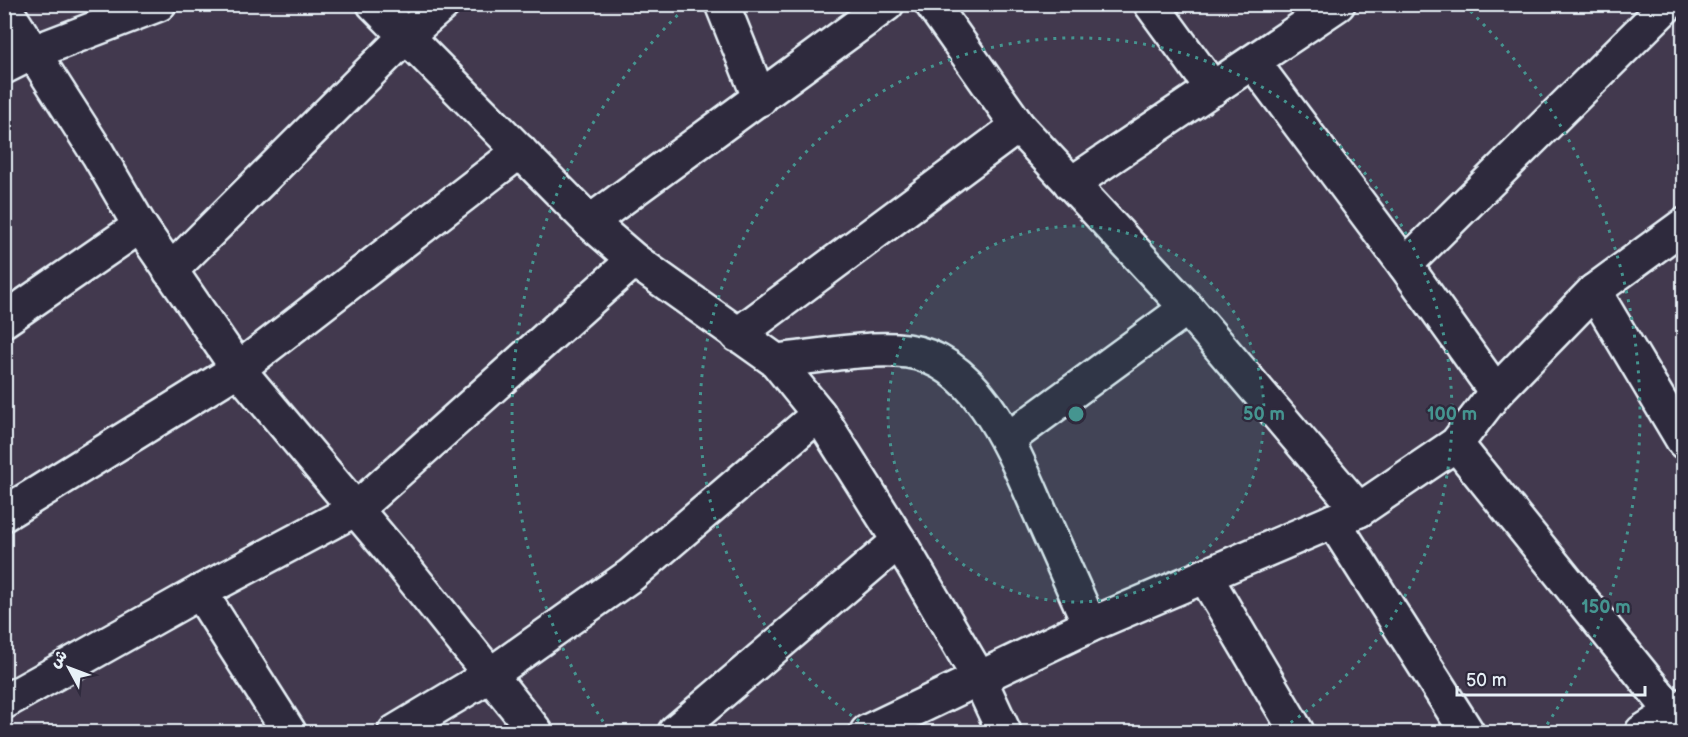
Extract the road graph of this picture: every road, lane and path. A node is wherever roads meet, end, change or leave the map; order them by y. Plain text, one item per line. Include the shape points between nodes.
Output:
1 (159, 4) edge
2 (374, 4) edge
3 (443, 4) edge
4 (722, 4) edge
5 (887, 4) edge
6 (932, 4) edge
7 (1150, 4) edge
8 (1338, 4) edge
9 (1668, 4) edge
10 (4, 7) edge
11 (406, 36) junction
12 (34, 52) junction
13 (1253, 62) junction
14 (4, 67) edge
15 (1213, 89) junction
16 (760, 99) junction
17 (1018, 126) junction
18 (520, 151) junction
19 (1071, 184) junction
20 (590, 222) junction
21 (1683, 225) edge
22 (140, 226) junction
23 (634, 260) junction
24 (1405, 266) junction
25 (170, 271) junction
26 (1594, 291) junction
27 (1187, 308) junction
28 (4, 320) edge
29 (737, 335) junction
30 (776, 361) junction
31 (238, 369) junction
32 (1496, 392) junction
33 (819, 414) junction
34 (1007, 440) junction
35 (1683, 442) edge
36 (1456, 444) junction
37 (356, 508) junction
38 (4, 514) edge
39 (1346, 515) junction
40 (899, 541) junction
41 (1205, 576) junction
42 (200, 592) junction
43 (1090, 625) junction
44 (490, 675) junction
45 (979, 678) junction
46 (4, 702) edge
47 (1678, 709) edge
48 (289, 732) edge
49 (395, 732) edge
50 (536, 732) edge
51 (675, 732) edge
52 (867, 732) edge
53 (1004, 732) edge
54 (1297, 732) edge
55 (1467, 732) edge
56 (1642, 732) edge

1 - 12 street
2 - 11 street
3 - 11 street
4 - 16 street
5 - 16 street
6 - 17 street
7 - 15 street
8 - 13 street
9 - 24 street
10 - 12 street
11 - 18 street
11 - 25 street
12 - 14 street
12 - 22 street
13 - 15 street
13 - 24 street
15 - 19 street
16 - 20 street
17 - 19 street
17 - 29 street
18 - 20 street
18 - 31 street
19 - 27 street
20 - 23 street
21 - 26 street
22 - 25 street
22 - 28 street
23 - 29 street
23 - 37 street
24 - 32 street
25 - 31 street
26 - 32 street
26 - 35 street
27 - 34 street
27 - 39 street
29 - 30 street
30 - 33 street
30 - 34 street via 908,351 938,361 962,378 986,405
31 - 37 street
31 - 38 street
32 - 36 street
33 - 40 street
33 - 44 street via 631,575
34 - 43 street
36 - 39 street
36 - 47 street
37 - 42 street
37 - 44 street
39 - 41 street
39 - 55 street
40 - 45 street
40 - 51 street
41 - 43 street
41 - 54 street
42 - 46 street
42 - 48 street
43 - 45 street
44 - 49 street
44 - 50 street
45 - 52 street
45 - 53 street
47 - 56 street

